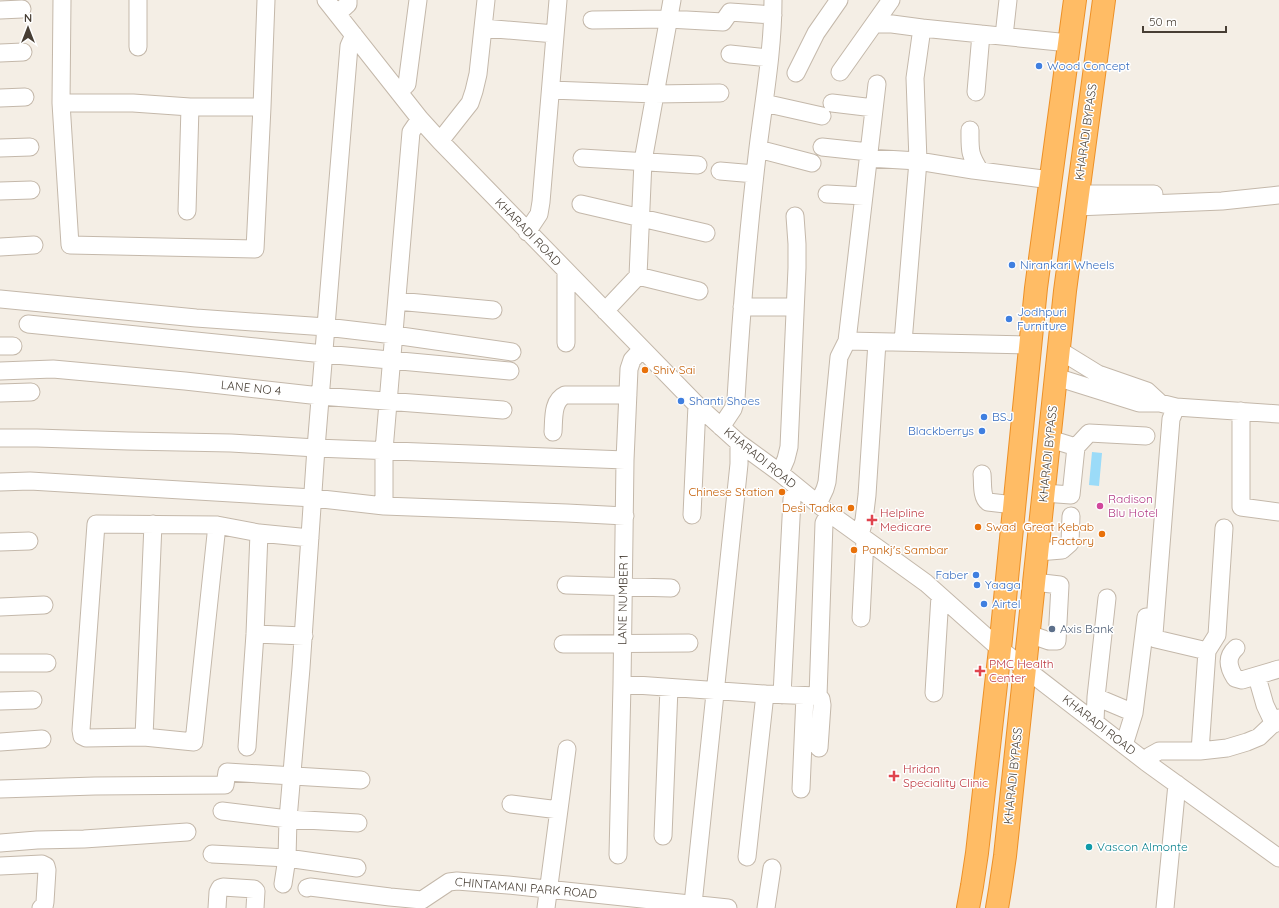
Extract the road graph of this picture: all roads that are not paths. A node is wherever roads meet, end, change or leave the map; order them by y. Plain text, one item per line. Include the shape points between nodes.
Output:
1 (62, 0) edge
2 (138, 0) edge
3 (266, 0) edge
4 (326, 0) edge
5 (348, 0) edge
6 (418, 0) edge
7 (486, 0) edge
8 (558, 0) edge
9 (672, 0) edge
10 (839, 0) edge
11 (891, 0) edge
12 (1008, 0) edge
13 (1075, 0) edge
14 (1104, 0) edge
15 (773, 8) edge
16 (22, 9) dead end
17 (0, 10) edge
18 (337, 14) junction
19 (668, 19) junction
20 (592, 20) dead end
21 (875, 24) junction
22 (483, 28) junction
23 (922, 28) junction
24 (555, 34) junction
25 (981, 34) junction
26 (354, 35) junction
27 (1004, 36) junction
28 (1069, 43) junction
29 (138, 47) dead end
30 (23, 52) dead end
31 (0, 53) edge
32 (730, 54) dead end
33 (769, 58) junction
34 (840, 72) dead end
35 (796, 73) dead end
36 (877, 84) dead end
37 (551, 90) junction
38 (399, 92) junction
39 (976, 92) dead end
40 (720, 93) dead end
41 (655, 94) junction
42 (25, 97) dead end
43 (0, 98) edge
44 (62, 103) junction
45 (764, 103) junction
46 (190, 107) junction
47 (262, 107) junction
48 (874, 108) junction
49 (420, 119) junction
50 (970, 130) dead end
51 (440, 141) junction
52 (30, 147) dead end
53 (822, 147) dead end
54 (0, 148) edge
55 (758, 149) junction
56 (868, 155) junction
57 (582, 158) dead end
58 (643, 161) junction
59 (918, 161) junction
60 (812, 163) dead end
61 (698, 165) dead end
62 (720, 171) dead end
63 (980, 171) junction
64 (755, 174) junction
65 (1051, 180) junction
66 (1279, 184) edge
67 (31, 190) dead end
68 (0, 191) edge
69 (828, 194) dead end
70 (1279, 195) edge
71 (864, 196) junction
72 (1077, 201) junction
73 (581, 204) dead end
74 (187, 211) dead end
75 (795, 216) dead end
76 (640, 218) junction
77 (528, 232) junction
78 (706, 233) dead end
79 (34, 245) dead end
80 (0, 247) edge
81 (566, 271) junction
82 (638, 276) junction
83 (699, 291) dead end
84 (0, 299) edge
85 (397, 301) junction
86 (742, 307) junction
87 (795, 307) junction
88 (492, 310) dead end
89 (605, 311) junction
90 (28, 324) dead end
91 (326, 327) junction
92 (394, 335) junction
93 (847, 341) junction
94 (877, 342) junction
95 (903, 342) junction
96 (566, 343) dead end
97 (1030, 345) junction
98 (642, 349) junction
99 (1059, 350) junction
100 (512, 352) dead end
101 (324, 354) junction
102 (392, 360) junction
103 (0, 371) edge
104 (510, 371) dead end
105 (1056, 378) junction
106 (31, 392) dead end
107 (0, 393) edge
108 (628, 395) junction
109 (320, 396) junction
110 (388, 400) junction
111 (697, 405) junction
112 (1168, 405) junction
113 (502, 410) dead end
114 (1241, 411) junction
115 (1279, 414) edge
116 (722, 427) junction
117 (553, 432) dead end
118 (1146, 436) dead end
119 (0, 438) edge
120 (1050, 439) junction
121 (739, 443) junction
122 (1076, 447) junction
123 (316, 448) junction
124 (384, 450) junction
125 (625, 460) junction
126 (780, 474) junction
127 (982, 474) dead end
128 (0, 482) edge
129 (798, 489) junction
130 (1044, 493) junction
131 (313, 498) junction
132 (1014, 505) junction
133 (384, 506) junction
134 (824, 509) junction
135 (1279, 512) edge
136 (692, 515) dead end
137 (625, 516) junction
138 (1071, 516) dead end
139 (153, 524) junction
140 (217, 524) junction
141 (1224, 528) dead end
142 (259, 533) junction
143 (862, 537) junction
144 (310, 538) junction
145 (29, 541) dead end
146 (0, 542) edge
147 (1038, 552) junction
148 (1034, 582) junction
149 (566, 585) dead end
150 (624, 586) junction
151 (671, 588) dead end
152 (940, 596) junction
153 (1107, 598) dead end
154 (1148, 603) dead end
155 (44, 605) dead end
156 (0, 606) edge
157 (861, 618) dead end
158 (255, 634) junction
159 (1029, 634) junction
160 (304, 636) junction
161 (689, 643) dead end
162 (563, 644) dead end
163 (623, 644) junction
164 (1236, 648) dead end
165 (1000, 649) junction
166 (1207, 651) junction
167 (47, 662) dead end
168 (0, 663) edge
169 (1025, 668) junction
170 (1279, 669) edge
171 (1257, 677) junction
172 (622, 684) junction
173 (669, 688) junction
174 (716, 690) junction
175 (765, 694) junction
176 (934, 694) dead end
177 (782, 695) junction
178 (811, 696) junction
179 (1096, 697) junction
180 (33, 700) dead end
181 (0, 701) edge
182 (1134, 713) junction
183 (1276, 721) edge
184 (1095, 722) junction
185 (144, 738) junction
186 (42, 739) dead end
187 (0, 742) edge
188 (1124, 745) junction
189 (247, 747) dead end
190 (819, 748) dead end
191 (567, 749) dead end
192 (1200, 751) junction
193 (1146, 762) junction
194 (292, 775) junction
195 (361, 780) dead end
196 (1177, 784) junction
197 (0, 789) edge
198 (801, 789) dead end
199 (511, 804) dead end
200 (559, 810) junction
201 (222, 811) dead end
202 (288, 819) junction
203 (358, 823) dead end
204 (187, 832) dead end
205 (663, 836) dead end
206 (0, 843) edge
207 (212, 854) dead end
208 (618, 855) dead end
209 (747, 857) dead end
210 (287, 858) junction
211 (1279, 858) edge
212 (0, 866) edge
213 (357, 868) dead end
214 (772, 868) dead end
215 (283, 884) dead end
216 (307, 888) dead end
217 (549, 890) junction
218 (621, 903) edge
219 (693, 904) junction
220 (41, 908) edge
221 (217, 908) edge
222 (255, 908) edge
223 (546, 908) edge
224 (728, 908) edge
225 (766, 908) edge
226 (968, 908) edge
227 (997, 908) edge
228 (1165, 908) edge

1 - 44 street
2 - 29 street
3 - 47 street
4 - 18 street, KHARADI ROAD
5 - 18 street via 348,4
6 - 38 street via 408,84
7 - 22 street
8 - 24 street
9 - 19 street
10 - 35 street via 816,33
11 - 21 street
12 - 27 street
13 - 28 highway
14 - 72 highway, KHARADI BYPASS
15 - 19 street via 730,12 723,22
15 - 33 street
16 - 17 street
18 - 26 street, KHARADI ROAD
19 - 20 street
19 - 41 street
21 - 23 street
21 - 34 street
22 - 24 street
22 - 51 street via 478,74 470,103
23 - 25 street
23 - 59 street via 916,78
24 - 37 street
25 - 27 street
25 - 39 street
26 - 38 street, KHARADI ROAD
26 - 91 street via 350,46
27 - 28 street
28 - 65 highway
30 - 31 street
32 - 33 street
33 - 45 street
36 - 48 street
37 - 41 street
37 - 77 street via 541,202 539,214
38 - 49 street, KHARADI ROAD
40 - 41 street
41 - 58 street
42 - 43 street
44 - 46 street via 133,103
44 - 47 street via 70,245 247,249 255,249
45 - 48 street via 827,109
45 - 55 street
46 - 47 street
46 - 74 street
48 - 56 street
49 - 51 street, KHARADI ROAD
49 - 85 street via 411,132
50 - 63 street via 970,152
51 - 77 street, KHARADI ROAD
52 - 54 street
53 - 56 street
55 - 60 street
55 - 64 street
56 - 59 street
56 - 71 street
57 - 58 street
58 - 61 street
58 - 76 street
59 - 63 street
59 - 95 street
62 - 64 street
63 - 65 street
64 - 86 street
65 - 97 highway
66 - 72 street
67 - 68 street
69 - 71 street
70 - 72 street via 1222,201
71 - 93 street
72 - 99 highway, KHARADI BYPASS
73 - 76 street
75 - 87 street
76 - 78 street
76 - 82 street
77 - 81 street, KHARADI ROAD
79 - 80 street
81 - 89 street, KHARADI ROAD
81 - 96 street
82 - 83 street
82 - 89 street
84 - 91 street via 196,318
85 - 88 street
85 - 92 street
86 - 87 street
86 - 116 street via 736,399
87 - 126 street via 789,447
89 - 98 street, KHARADI ROAD
90 - 101 street
91 - 92 street
91 - 101 street
92 - 100 street
92 - 102 street
93 - 94 street
93 - 134 street via 839,357
94 - 95 street
94 - 143 street
95 - 97 street
97 - 132 highway
98 - 108 street, LANE NUMBER 1 via 632,360 629,369
98 - 111 street, KHARADI ROAD
99 - 105 highway, KHARADI BYPASS
99 - 112 street via 1098,374 1147,391
101 - 102 street
101 - 109 street
102 - 104 street
102 - 110 street
103 - 109 street, LANE NO 4 via 53,369
105 - 112 street via 1139,403
105 - 120 highway, KHARADI BYPASS
106 - 107 street
108 - 117 street via 560,397 555,407
108 - 125 street, LANE NUMBER 1
109 - 110 street, LANE NO 4
109 - 123 street
110 - 113 street, LANE NO 4
110 - 124 street
111 - 116 street, KHARADI ROAD
111 - 136 street
112 - 114 street
112 - 166 street via 1171,419 1154,634 1156,639
114 - 115 street
114 - 135 street via 1241,507
116 - 121 street, KHARADI ROAD
118 - 122 street via 1089,433
119 - 123 street via 231,443
120 - 122 street
120 - 130 highway, KHARADI BYPASS
121 - 126 street, KHARADI ROAD
121 - 174 street
122 - 130 street via 1071,495
123 - 124 street
123 - 131 street
124 - 125 street
124 - 133 street
125 - 137 street, LANE NUMBER 1
126 - 129 street, KHARADI ROAD
127 - 132 street via 985,501
128 - 131 street via 30,481
129 - 134 street, KHARADI ROAD
129 - 177 street via 792,500
130 - 147 highway, KHARADI BYPASS
131 - 133 street
131 - 144 street
132 - 165 highway
133 - 137 street
134 - 143 street, KHARADI ROAD
134 - 178 street
137 - 150 street, LANE NUMBER 1
138 - 147 street via 1070,543 1062,550
139 - 140 street
139 - 185 street
139 - 185 street via 96,524 81,730 82,736 86,738
140 - 142 street
140 - 185 street via 194,742
141 - 166 street via 1217,634
142 - 144 street
142 - 158 street
143 - 152 street, KHARADI ROAD
143 - 157 street
144 - 160 street
145 - 146 street
147 - 148 highway, KHARADI BYPASS
148 - 159 highway, KHARADI BYPASS
148 - 159 street via 1060,585 1057,641
149 - 150 street
150 - 151 street
150 - 163 street, LANE NUMBER 1
152 - 165 street, KHARADI ROAD
152 - 176 street
153 - 179 street
154 - 182 street
155 - 156 street
158 - 160 street
158 - 189 street
159 - 169 highway, KHARADI BYPASS
160 - 194 street
161 - 163 street
162 - 163 street
163 - 172 street, LANE NUMBER 1
164 - 171 street via 1229,660 1235,678 1242,680
165 - 169 street, KHARADI ROAD
165 - 226 highway via 977,853
166 - 192 street
167 - 168 street
169 - 184 street, KHARADI ROAD
169 - 227 highway, KHARADI BYPASS
170 - 171 street
171 - 183 street via 1265,705
172 - 173 street
172 - 208 street, LANE NUMBER 1
173 - 174 street
173 - 205 street
174 - 175 street
174 - 219 street
175 - 177 street
175 - 209 street
177 - 178 street
178 - 190 street via 821,699 822,705
178 - 198 street
179 - 182 street
179 - 184 street
180 - 181 street
182 - 188 street
183 - 192 street via 1259,737 1247,742 1227,748
184 - 188 street, KHARADI ROAD
186 - 187 street
188 - 193 street, KHARADI ROAD
191 - 200 street
192 - 193 street via 1158,751
193 - 196 street, KHARADI ROAD
194 - 195 street
194 - 197 street via 227,772 225,785
194 - 202 street
196 - 211 street, KHARADI ROAD
196 - 228 street
199 - 200 street
200 - 217 street
201 - 202 street
202 - 203 street
202 - 210 street
204 - 206 street
207 - 210 street
210 - 213 street
210 - 215 street
212 - 220 street via 46,866 46,902
214 - 225 street
216 - 217 street, CHINTAMANI PARK ROAD via 422,900 449,882 457,881
217 - 218 street, CHINTAMANI PARK ROAD
217 - 223 street
218 - 219 street, CHINTAMANI PARK ROAD
219 - 224 street, CHINTAMANI PARK ROAD
221 - 222 street via 218,892 224,887 254,889

